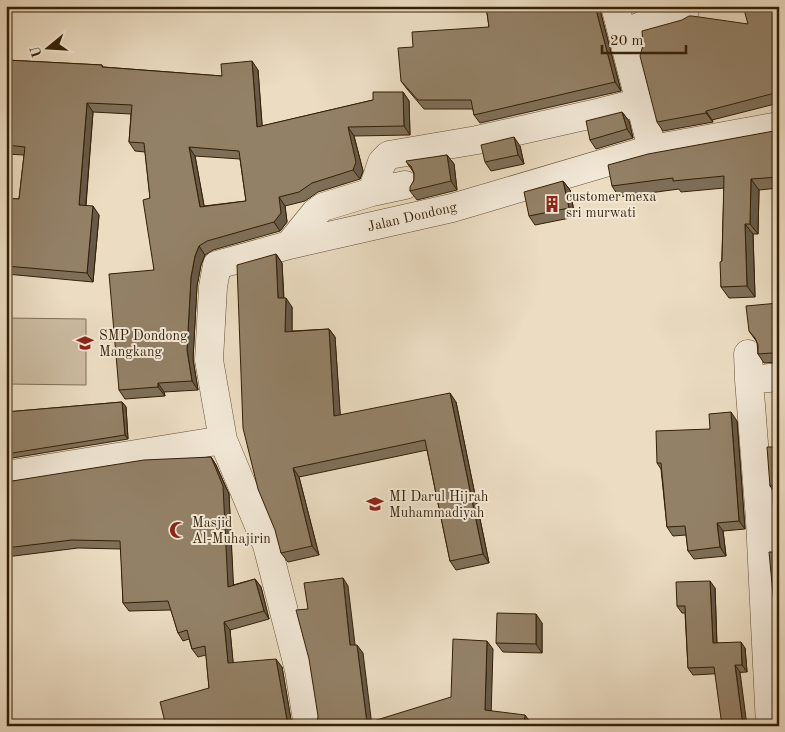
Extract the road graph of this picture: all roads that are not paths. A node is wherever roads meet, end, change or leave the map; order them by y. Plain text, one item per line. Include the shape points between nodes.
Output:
1 (615, 6) edge
2 (684, 14) dead end
3 (630, 63) junction
4 (640, 102) junction
5 (779, 126) edge
6 (652, 149) junction
7 (405, 185) dead end
8 (372, 192) junction
9 (289, 244) junction
10 (748, 354) dead end
11 (779, 377) edge
12 (749, 380) junction
13 (223, 440) junction
14 (6, 475) edge
15 (770, 520) edge
16 (308, 726) edge
17 (770, 726) edge

1 - 3 street
2 - 3 street via 634,29 634,56
3 - 4 street
4 - 6 street
4 - 8 street via 477,140 389,155 382,162
5 - 6 street, Jalan Dondong
6 - 9 street, Jalan Dondong via 452,208
7 - 8 street
8 - 9 street via 323,207 314,213
9 - 13 street, Jalan Dondong via 217,265 209,360
10 - 12 street
11 - 12 street
12 - 15 street
13 - 14 street
13 - 16 street via 267,545 300,670
15 - 17 street

